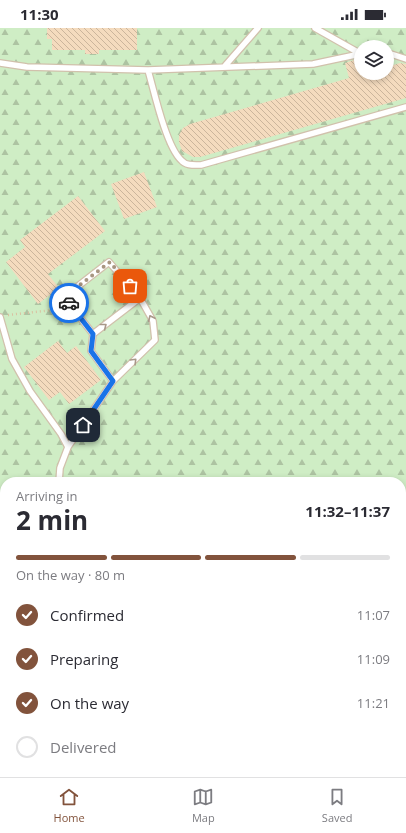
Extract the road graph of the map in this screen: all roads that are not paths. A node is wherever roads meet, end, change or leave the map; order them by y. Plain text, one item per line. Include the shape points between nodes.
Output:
1 (258, 28) edge
2 (315, 28) edge
3 (354, 51) edge
4 (354, 55) edge
5 (394, 55) edge
6 (406, 59) edge
7 (0, 63) edge
8 (224, 67) junction
9 (148, 70) junction
10 (406, 107) edge
11 (140, 298) junction
12 (0, 317) edge
13 (93, 334) junction
14 (113, 381) junction
15 (68, 447) junction
16 (59, 477) edge

1 - 8 lane
2 - 3 lane
4 - 8 lane via 313,64
5 - 6 lane
7 - 9 lane via 27,67
8 - 9 lane
9 - 10 lane via 170,142 181,161 189,165 201,165
13 -> 11 lane
11 - 13 lane via 110,262 64,297
14 -> 11 lane via 155,340 154,321
12 - 15 lane via 12,359
13 - 14 lane via 91,351
14 - 15 lane
15 - 16 lane

